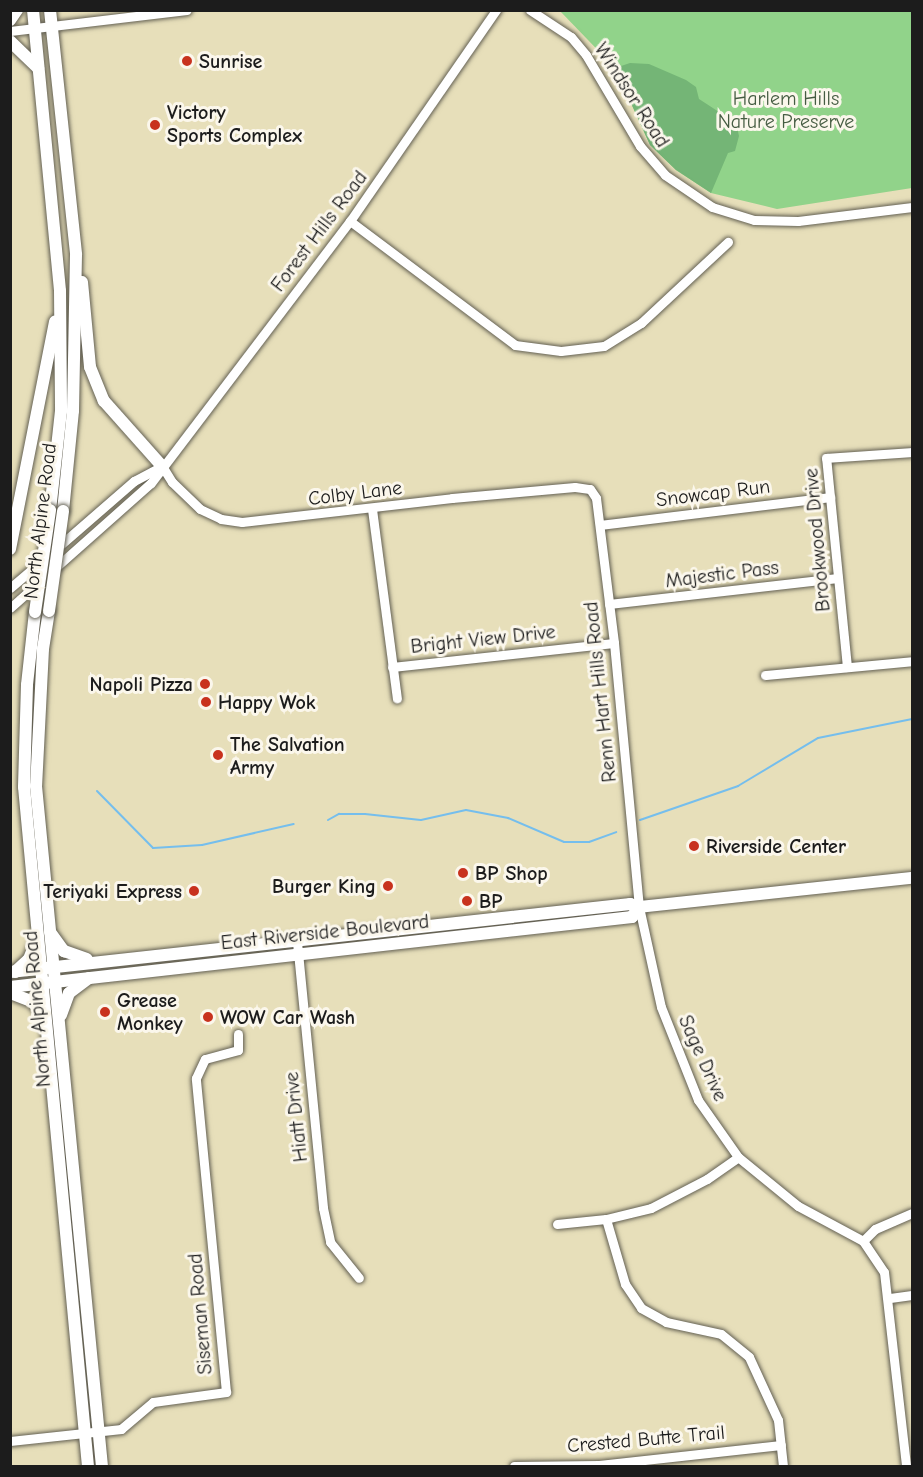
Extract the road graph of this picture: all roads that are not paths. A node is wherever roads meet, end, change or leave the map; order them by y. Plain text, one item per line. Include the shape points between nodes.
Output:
1 (17, 10) edge
2 (33, 10) edge
3 (50, 10) edge
4 (187, 10) edge
5 (496, 10) edge
6 (530, 10) edge
7 (10, 20) edge
8 (52, 26) junction
9 (34, 28) junction
10 (10, 31) edge
11 (10, 41) edge
12 (38, 68) junction
13 (912, 207) edge
14 (350, 221) junction
15 (728, 242) dead end
16 (76, 255) junction
17 (60, 291) junction
18 (912, 452) edge
19 (162, 466) junction
20 (575, 487) joint
21 (830, 497) junction
22 (372, 509) junction
23 (600, 525) junction
24 (10, 549) edge
25 (838, 578) junction
26 (10, 588) edge
27 (609, 604) junction
28 (10, 608) edge
29 (614, 643) junction
30 (912, 661) edge
31 (392, 667) junction
32 (847, 667) junction
33 (765, 675) dead end
34 (397, 698) dead end
35 (912, 878) edge
36 (639, 907) junction
37 (44, 933) junction
38 (297, 942) junction
39 (298, 956) junction
40 (106, 962) junction
41 (47, 968) junction
42 (13, 972) edge
43 (90, 978) junction
44 (48, 982) junction
45 (10, 987) edge
46 (10, 993) edge
47 (45, 1019) junction
48 (59, 1024) junction
49 (238, 1034) dead end
50 (60, 1100) junction
51 (738, 1157) junction
52 (912, 1213) edge
53 (606, 1219) junction
54 (557, 1224) dead end
55 (864, 1241) junction
56 (359, 1278) dead end
57 (912, 1296) edge
58 (890, 1298) junction
59 (902, 1418) junction
60 (912, 1418) edge
61 (99, 1432) junction
62 (84, 1433) junction
63 (10, 1441) edge
64 (781, 1445) junction
65 (88, 1467) edge
66 (102, 1467) edge
67 (514, 1467) edge
68 (783, 1467) edge
69 (906, 1467) edge

1 - 7 main road
2 - 9 main road, North Alpine Road
3 - 8 main road, North Alpine Road
4 - 8 street
5 - 14 street, Forest Hills Road
6 - 13 street, Windsor Road via 571,37 586,55 640,147 665,175 712,207 754,220 798,221
8 - 9 street
8 - 16 main road, North Alpine Road
9 - 10 street
9 - 12 main road, North Alpine Road
11 - 12 main road
12 - 17 main road, North Alpine Road
14 - 15 street via 515,345 561,351 604,346 641,323
14 - 19 street, Forest Hills Road
16 - 19 main road via 80,261 94,376 104,401
16 - 37 main road, North Alpine Road, bridge via 73,411 43,649 36,786
17 - 24 main road via 27,480
17 - 37 main road, North Alpine Road, bridge via 61,411 27,685 24,787
18 - 21 street, Brookwood Drive via 826,458
19 - 22 street, Colby Lane via 172,483 200,508 221,519 270,522
19 - 26 street, Forest Hills Road via 134,481
19 - 28 street, Forest Hills Road via 151,483
20 - 22 street, Colby Lane
20 - 23 street, Renn Hart Hills Road via 590,489
21 - 23 street, Snowcap Run
21 - 25 street, Brookwood Drive
22 - 31 street
23 - 27 street, Renn Hart Hills Road
25 - 27 street, Majestic Pass
25 - 32 street, Brookwood Drive
27 - 29 street, Renn Hart Hills Road
29 - 31 street, Bright View Drive
29 - 36 street, Renn Hart Hills Road
30 - 32 street
31 - 34 street
32 - 33 street
35 - 36 main road, East Riverside Boulevard
36 - 38 main road, East Riverside Boulevard via 630,904
36 - 39 main road, East Riverside Boulevard via 632,917
36 - 51 street, Sage Drive via 656,990 675,1049 698,1100
37 - 40 main road via 74,957
37 - 41 main road, North Alpine Road
37 - 42 main road via 33,952
38 - 39 street, Hiatt Drive
38 - 40 main road, East Riverside Boulevard
39 - 43 main road, East Riverside Boulevard
39 - 56 street, Hiatt Drive via 323,1208 330,1242
40 - 41 main road, East Riverside Boulevard
41 - 42 main road, East Riverside Boulevard
41 - 44 main road, North Alpine Road
43 - 44 main road, East Riverside Boulevard
43 - 48 main road via 69,993
44 - 45 main road, East Riverside Boulevard
44 - 47 main road, North Alpine Road
44 - 48 main road, North Alpine Road
46 - 47 main road via 33,1002
47 - 50 main road, North Alpine Road
48 - 50 main road, North Alpine Road
49 - 61 street, Siseman Road via 238,1050 205,1059 195,1078 226,1392 153,1402 128,1426
50 - 61 main road, North Alpine Road
50 - 62 main road, North Alpine Road
51 - 53 street via 661,1203
51 - 55 street, Sage Drive via 798,1206
52 - 55 street via 875,1229
53 - 54 street
53 - 64 street via 625,1284 641,1308 666,1322 721,1334 749,1357 778,1420
55 - 58 street, Sage Drive via 884,1272
57 - 58 street
58 - 59 street, Sage Drive
59 - 60 street
59 - 69 street, Sage Drive
61 - 62 street, Siseman Road
61 - 66 main road, North Alpine Road
62 - 63 street, Siseman Road
62 - 65 main road, North Alpine Road
64 - 67 street, Crested Butte Trail via 599,1465
64 - 68 street

